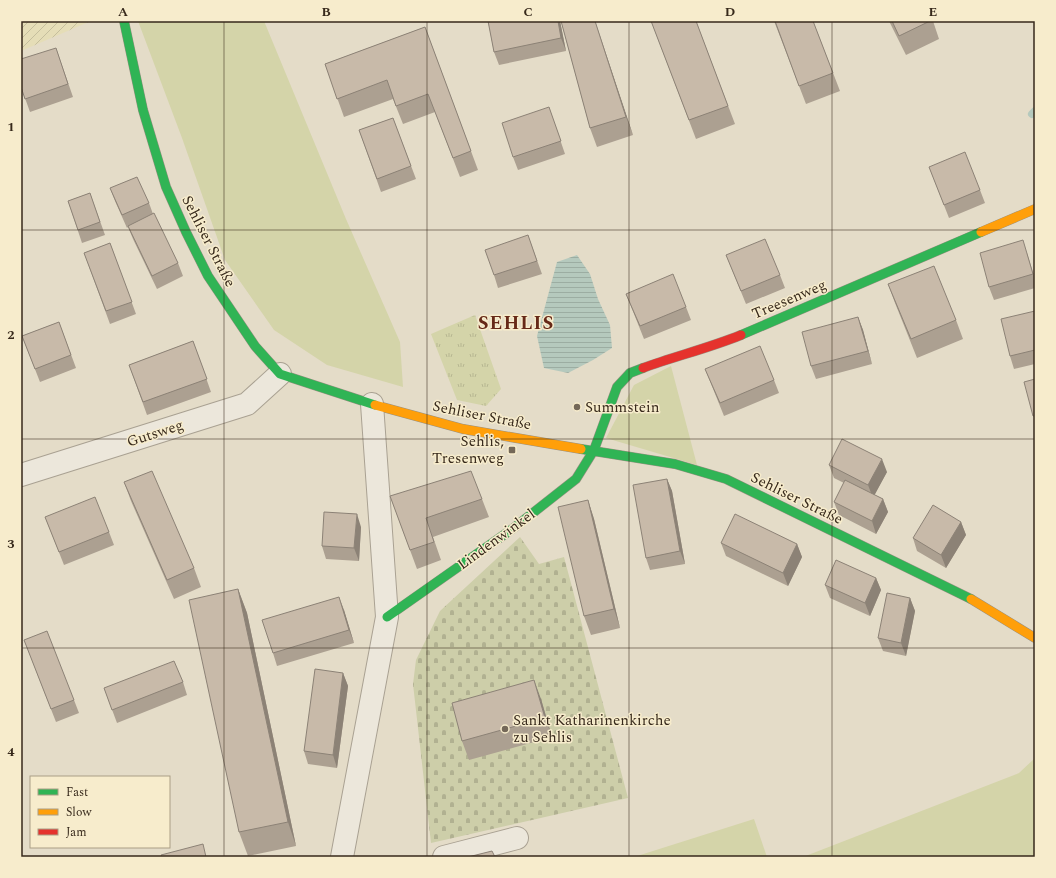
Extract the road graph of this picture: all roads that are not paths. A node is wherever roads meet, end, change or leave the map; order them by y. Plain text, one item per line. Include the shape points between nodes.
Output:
1 (124, 21) edge
2 (1035, 209) edge
3 (280, 374) junction
4 (372, 404) junction
5 (594, 450) junction
6 (21, 475) edge
7 (387, 617) junction
8 (1035, 638) edge
9 (517, 838) dead end
10 (342, 857) edge
11 (444, 857) edge

1 - 3 street, Sehliser Straße via 143,110 166,187 208,276 255,346
2 - 5 street, Treesenweg via 721,343 630,373 617,387
3 - 4 street, Sehliser Straße
3 - 6 street, Gutsweg via 247,404
4 - 5 street, Sehliser Straße via 463,429
4 - 7 street
5 - 7 street, Lindenwinkel via 576,478 515,527
5 - 8 street, Sehliser Straße via 675,464 726,478 964,595
7 - 10 street
9 - 11 street

